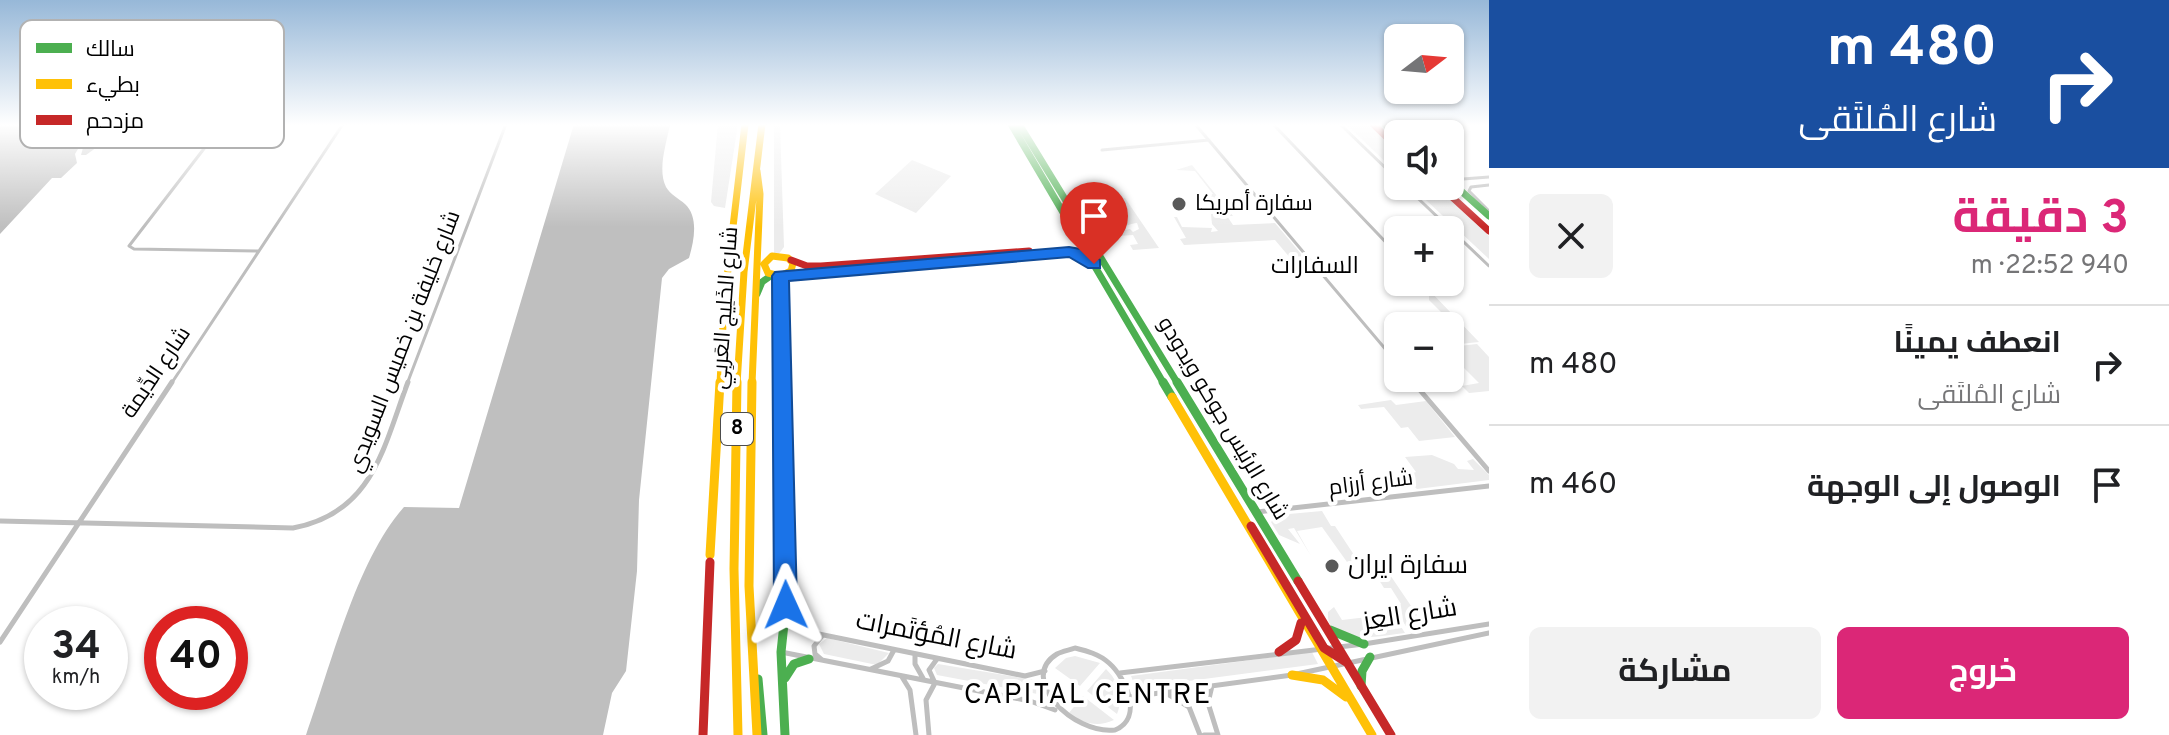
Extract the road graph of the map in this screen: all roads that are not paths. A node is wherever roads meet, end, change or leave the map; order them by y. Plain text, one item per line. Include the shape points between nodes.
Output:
1 (197, 158) edge
2 (320, 158) edge
3 (493, 158) edge
4 (741, 158) edge
5 (758, 158) edge
6 (1032, 158) edge
7 (1040, 158) edge
8 (1224, 158) edge
9 (1306, 158) edge
10 (757, 171) junction
11 (1489, 177) edge
12 (1464, 179) edge
13 (1489, 185) edge
14 (1464, 193) edge
15 (1420, 200) edge
16 (1455, 200) edge
17 (1489, 214) edge
18 (1489, 231) edge
19 (1077, 234) junction
20 (757, 235) junction
21 (1384, 240) edge
22 (259, 251) junction
23 (772, 256) junction
24 (791, 260) junction
25 (1094, 264) junction
26 (821, 266) junction
27 (1489, 266) edge
28 (804, 272) junction
29 (780, 275) junction
30 (753, 313) junction
31 (1384, 347) edge
32 (1422, 392) edge
33 (1489, 471) edge
34 (1489, 486) edge
35 (1230, 498) junction
36 (1257, 512) junction
37 (0, 521) edge
38 (76, 523) junction
39 (749, 586) junction
40 (786, 605) junction
41 (1301, 619) junction
42 (1489, 624) edge
43 (1328, 628) junction
44 (1489, 633) edge
45 (825, 635) junction
46 (0, 642) edge
47 (1364, 644) junction
48 (1338, 647) junction
49 (1321, 648) junction
50 (894, 649) junction
51 (781, 652) junction
52 (1279, 652) junction
53 (915, 654) junction
54 (1370, 657) junction
55 (809, 659) junction
56 (939, 659) junction
57 (825, 662) junction
58 (1347, 662) junction
59 (1329, 666) junction
60 (869, 670) junction
61 (1045, 671) junction
62 (1120, 673) junction
63 (1292, 675) junction
64 (900, 676) junction
65 (924, 680) junction
66 (784, 681) junction
67 (935, 683) junction
68 (1212, 686) junction
69 (1361, 686) junction
70 (1164, 692) junction
71 (1130, 697) junction
72 (1352, 702) junction
73 (1055, 710) junction
74 (703, 735) edge
75 (738, 735) edge
76 (757, 735) edge
77 (763, 735) edge
78 (785, 735) edge
79 (916, 735) edge
80 (929, 735) edge
81 (1202, 735) edge
82 (1216, 735) edge
83 (1372, 735) edge
84 (1391, 735) edge

1 - 22 street via 129,246
2 - 22 street, شارع الدِّيمة
3 - 38 street, شارع خليفة بن خميس السويدي via 378,460 355,500 325,519 293,528
4 - 74 main road, شارع الخَلِيج العَربِي / 8 via 723,319
5 - 10 main road, شارع الخَلِيج العَربِي / 8
6 - 19 main road, شارع الرئيس جوكو ويدودو
7 - 36 main road, شارع الرئيس جوكو ويدودو
8 - 31 street
9 - 21 street
10 - 20 main road
10 - 75 main road, شارع الخَلِيج العَربِي / 8 via 738,379
11 - 12 street
13 - 17 street via 1469,191
14 - 17 main road
15 - 27 street
16 - 18 main road
19 - 25 main road, شارع الرئيس جوكو ويدودو
19 - 26 main road via 1076,246 1068,249
20 - 23 main road via 760,250
20 - 30 main road
22 - 38 street, شارع الدِّيمة
23 - 24 main road
23 - 29 main road via 764,267
24 - 26 main road
24 - 29 main road via 793,268
25 - 28 main road via 1069,252
25 - 35 main road, شارع الرئيس جوكو ويدودو
26 - 28 main road via 803,268
28 - 29 main road
29 - 30 main road via 760,286
29 - 40 main road
30 - 39 main road
32 - 33 street
34 - 36 street, شارع أرزام
35 - 41 main road, شارع الرئيس جوكو ويدودو
35 - 49 main road
36 - 43 main road, شارع الرئيس جوكو ويدودو
37 - 38 street, شارع خليفة بن خميس السويدي
38 - 46 street, شارع الدِّيمة
39 - 76 main road
39 - 77 main road
40 - 45 street, شارع المُؤتَمرات via 796,626
40 - 51 main road
41 - 49 main road, شارع الرئيس جوكو ويدودو
41 - 52 main road via 1296,640
42 - 47 street, شارع العِز
43 - 47 main road
43 - 48 main road, شارع الرئيس جوكو ويدودو
44 - 54 street, شارع العِز
45 - 50 street, شارع المُؤتَمرات
45 - 57 street via 817,639 814,650
47 - 48 street, شارع العِز
48 - 49 street
48 - 58 main road, شارع الرئيس جوكو ويدودو
49 - 52 street
49 - 58 main road
49 - 59 main road, شارع الرئيس جوكو ويدودو
50 - 53 street, شارع المُؤتَمرات
50 - 60 street via 888,661
51 - 55 street, شارع المُؤتَمرات
51 - 66 main road
52 - 62 street
53 - 56 street, شارع المُؤتَمرات
53 - 65 street
54 - 58 street, شارع العِز
54 - 69 main road
55 - 57 street, شارع المُؤتَمرات
55 - 66 main road via 790,667
56 - 61 street, شارع المُؤتَمرات via 1025,676
56 - 67 street via 929,670
57 - 60 street, شارع المُؤتَمرات
58 - 59 street
58 - 69 main road, شارع الرئيس جوكو ويدودو
59 - 63 street
59 - 72 main road, شارع الرئيس جوكو ويدودو
60 - 64 street, شارع المُؤتَمرات
61 - 62 street via 1058,653 1079,648 1102,656
61 - 73 street via 1045,690
62 - 71 street
63 - 68 street
63 - 72 main road via 1323,680
64 - 65 street, شارع المُؤتَمرات
64 - 79 street via 910,690
65 - 67 street, شارع المُؤتَمرات
66 - 78 main road
67 - 73 street, شارع المُؤتَمرات
67 - 80 street via 926,692
68 - 70 street
68 - 82 street via 1208,703
69 - 84 main road, شارع الرئيس جوكو ويدودو
70 - 71 street
70 - 81 street via 1189,707
71 - 73 street via 1123,724 1101,734 1073,727
72 - 83 main road, شارع الرئيس جوكو ويدودو
79 - 80 street
81 - 82 street

